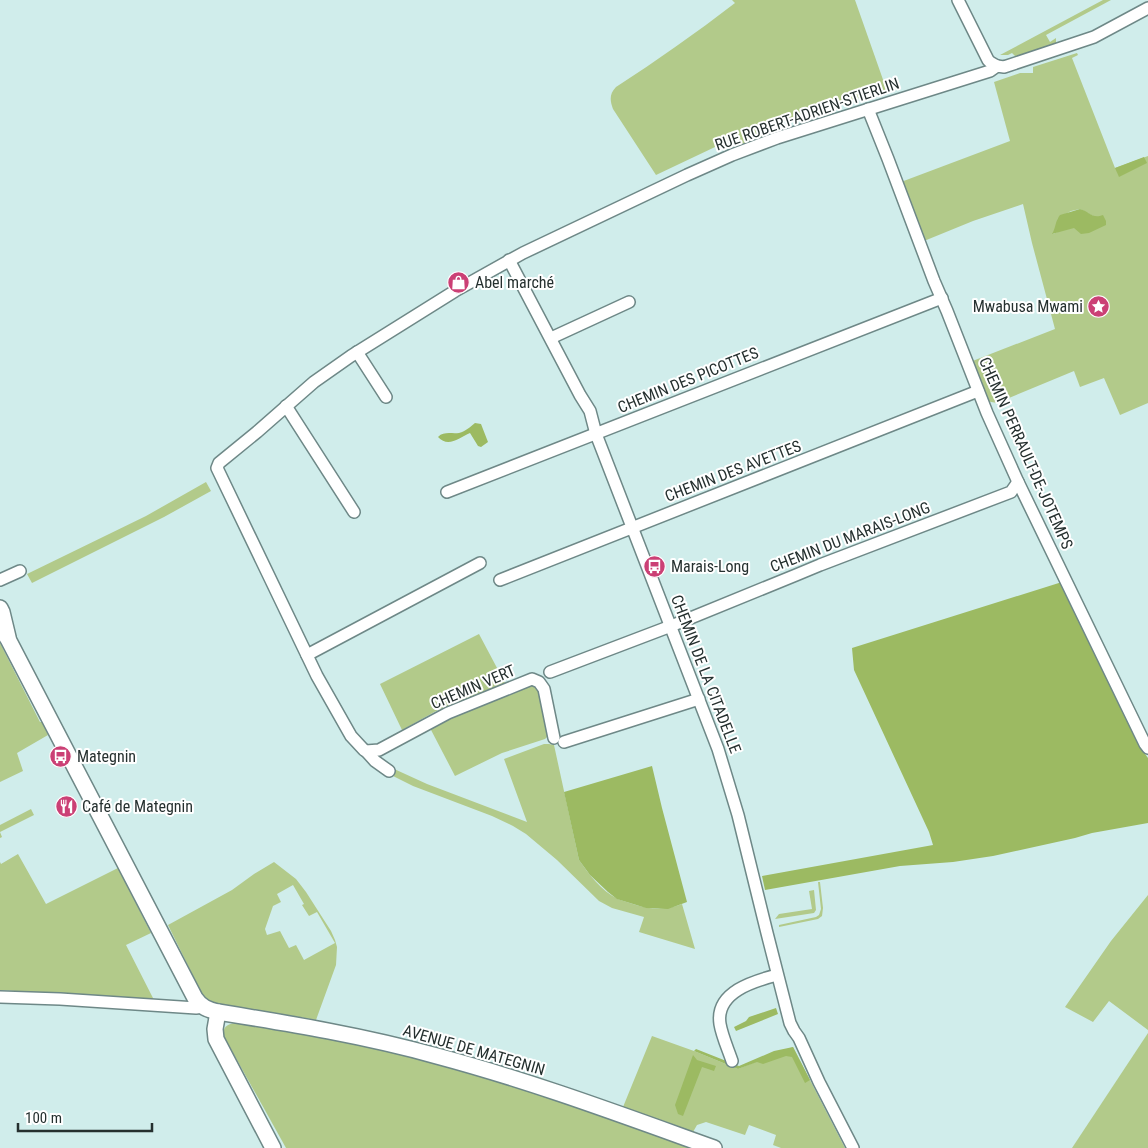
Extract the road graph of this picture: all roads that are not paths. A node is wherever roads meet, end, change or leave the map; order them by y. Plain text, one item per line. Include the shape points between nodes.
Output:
1 (958, 0) edge
2 (1148, 8) edge
3 (997, 66) junction
4 (868, 109) junction
5 (509, 260) junction
6 (942, 298) junction
7 (628, 302) dead end
8 (551, 338) junction
9 (357, 352) junction
10 (978, 391) junction
11 (386, 397) dead end
12 (286, 406) junction
13 (596, 434) junction
14 (1018, 482) junction
15 (447, 492) dead end
16 (354, 512) dead end
17 (632, 528) junction
18 (480, 563) dead end
19 (20, 571) dead end
20 (0, 580) edge
21 (500, 580) dead end
22 (0, 608) edge
23 (671, 626) junction
24 (4, 633) edge
25 (307, 655) junction
26 (550, 672) dead end
27 (700, 700) junction
28 (1148, 748) edge
29 (366, 751) junction
30 (389, 771) dead end
31 (777, 974) junction
32 (0, 997) edge
33 (203, 1007) junction
34 (218, 1012) junction
35 (732, 1061) dead end
36 (273, 1148) edge
37 (714, 1148) edge
38 (853, 1148) edge

1 - 3 street via 988,60
2 - 3 street, RUE ROBERT-ADRIEN-STIERLIN via 1094,37 1004,67
3 - 4 street, RUE ROBERT-ADRIEN-STIERLIN via 945,86
4 - 5 street, RUE ROBERT-ADRIEN-STIERLIN via 732,155
4 - 6 street, CHEMIN PERRAULT-DE-JOTEMPS
5 - 8 street, CHEMIN DE LA CITADELLE
5 - 9 street, RUE ROBERT-ADRIEN-STIERLIN
6 - 10 street, CHEMIN PERRAULT-DE-JOTEMPS
6 - 13 street, CHEMIN DES PICOTTES
7 - 8 street
8 - 13 street, CHEMIN DE LA CITADELLE via 590,411
9 - 11 street
9 - 12 street, RUE ROBERT-ADRIEN-STIERLIN
10 - 14 street, CHEMIN PERRAULT-DE-JOTEMPS
10 - 17 street, CHEMIN DES AVETTES
12 - 16 street
12 - 25 street, RUE ROBERT-ADRIEN-STIERLIN via 217,468
13 - 15 street, CHEMIN DES PICOTTES
13 - 17 street, CHEMIN DE LA CITADELLE
14 - 23 street, CHEMIN DU MARAIS-LONG via 1011,492
14 - 28 street, CHEMIN PERRAULT-DE-JOTEMPS
17 - 21 street, CHEMIN DES AVETTES
17 - 23 street, CHEMIN DE LA CITADELLE
18 - 25 street
19 - 20 street
22 - 24 main road
23 - 26 street, CHEMIN DU MARAIS-LONG
23 - 27 street, CHEMIN DE LA CITADELLE
24 - 33 main road via 194,998
25 - 29 street via 352,736
27 - 29 street, CHEMIN VERT via 559,740 544,689 532,679 448,713 379,750
27 - 31 street, CHEMIN DE LA CITADELLE via 732,792
29 - 30 street
31 - 35 street via 745,986 726,999 720,1024
31 - 38 street, CHEMIN DE LA CITADELLE via 794,1031
32 - 33 street
33 - 34 main road, AVENUE DE MATEGNIN
34 - 36 main road via 216,1039
34 - 37 main road, AVENUE DE MATEGNIN via 335,1032 437,1056 558,1092

